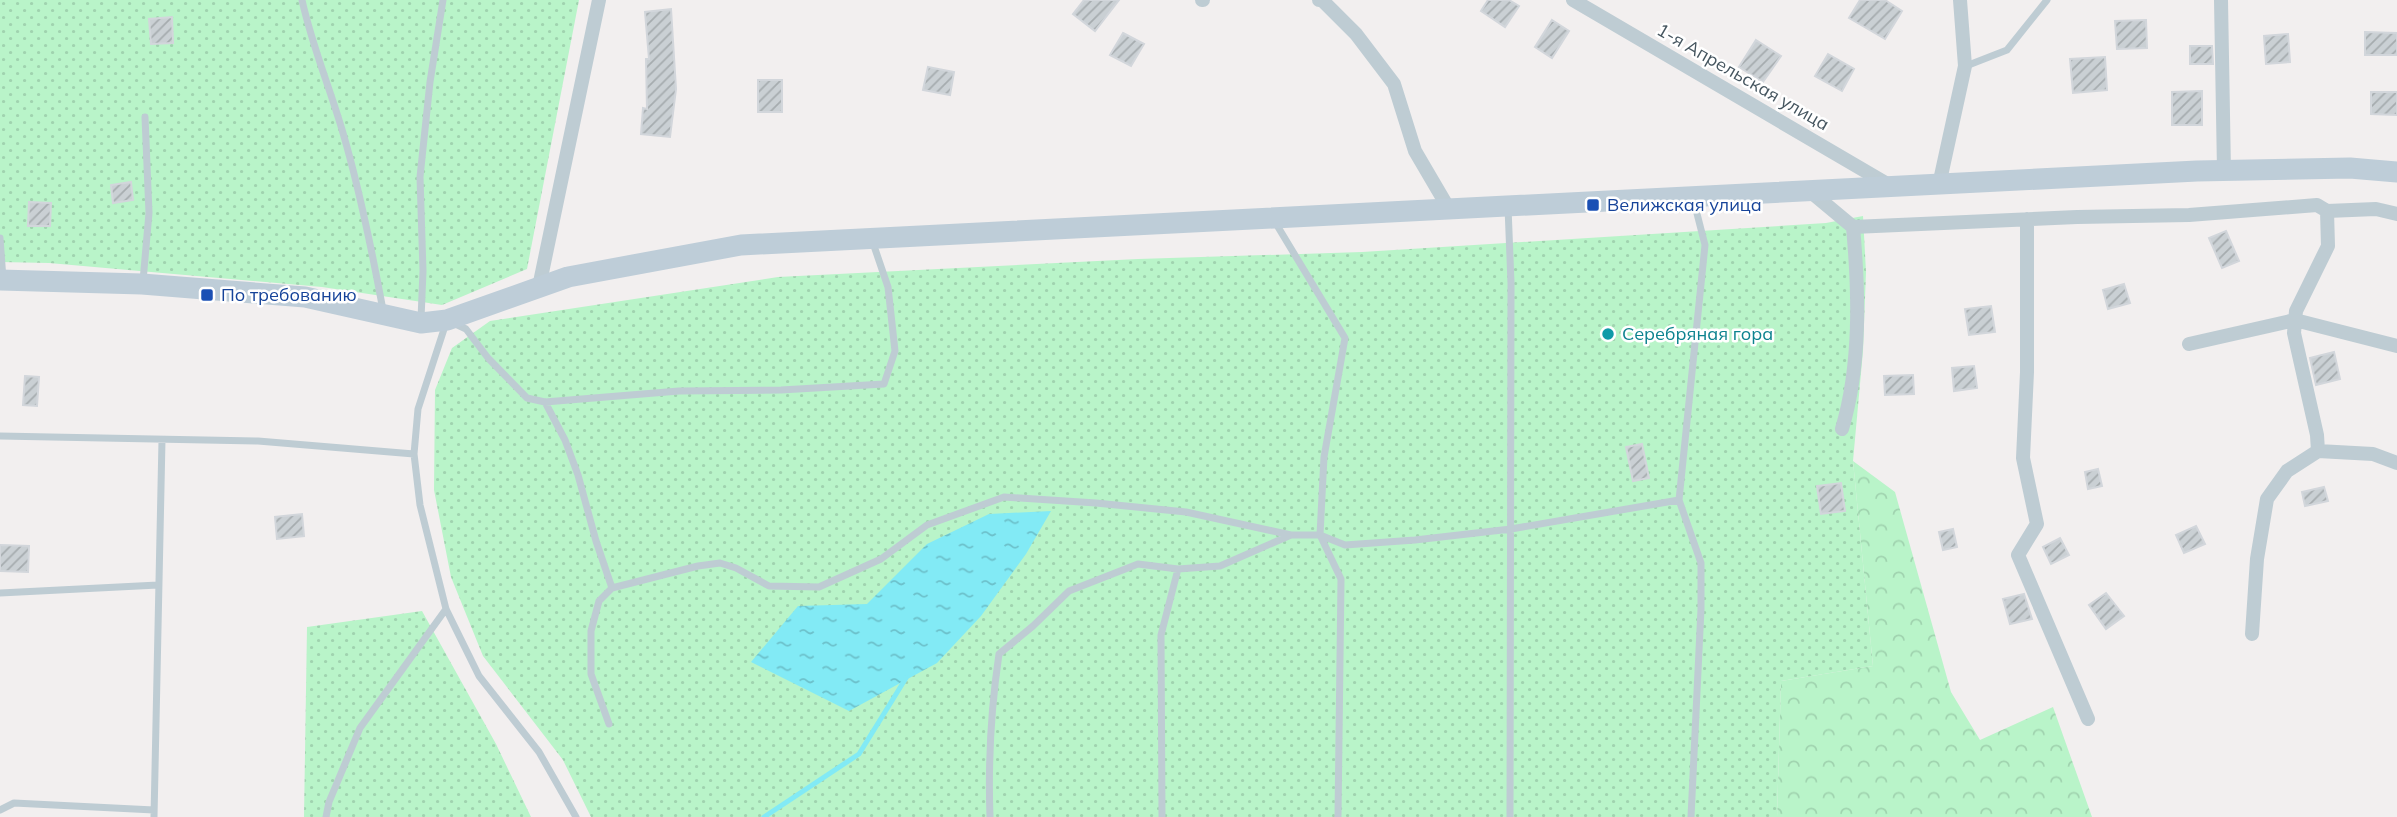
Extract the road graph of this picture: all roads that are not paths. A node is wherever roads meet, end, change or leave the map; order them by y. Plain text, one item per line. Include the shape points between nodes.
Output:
1 (302, 0) edge
2 (443, 0) edge
3 (599, 0) edge
4 (1319, 0) edge
5 (1573, 0) edge
6 (2047, 0) edge
7 (2221, 0) edge
8 (1957, 2) edge
9 (1965, 66) junction
10 (145, 117) dead end
11 (2224, 171) junction
12 (2397, 172) edge
13 (1939, 185) junction
14 (1893, 188) junction
15 (1811, 192) junction
16 (1693, 198) junction
17 (1508, 207) junction
18 (1449, 209) junction
19 (2327, 211) junction
20 (2397, 214) edge
21 (1273, 218) junction
22 (2027, 219) junction
23 (1853, 227) junction
24 (0, 238) edge
25 (871, 238) junction
26 (2, 280) edge
27 (142, 284) junction
28 (539, 287) junction
29 (384, 314) junction
30 (447, 320) junction
31 (2295, 320) junction
32 (421, 323) junction
33 (2189, 344) dead end
34 (2397, 346) edge
35 (545, 402) junction
36 (1842, 429) dead end
37 (0, 436) edge
38 (162, 440) junction
39 (2318, 451) junction
40 (414, 454) junction
41 (2397, 463) edge
42 (1679, 500) junction
43 (1511, 529) junction
44 (1320, 534) junction
45 (1290, 535) junction
46 (1178, 569) junction
47 (158, 585) junction
48 (612, 588) junction
49 (0, 593) edge
50 (446, 609) junction
51 (2252, 634) dead end
52 (2088, 719) dead end
53 (609, 724) dead end
54 (0, 810) edge
55 (154, 814) edge
56 (327, 817) edge
57 (576, 817) edge
58 (990, 817) edge
59 (1162, 817) edge
60 (1338, 817) edge
61 (1510, 817) edge
62 (1691, 817) edge

1 - 29 lane via 343,133
2 - 32 lane via 419,177
3 - 28 street
4 - 18 street via 1356,34 1394,84 1415,151
5 - 14 street, 1-я Апрельская улица
6 - 9 lane via 2007,50
7 - 11 street
8 - 9 street
9 - 13 street
10 - 27 lane via 149,213
11 - 12 street via 2350,168
11 - 13 street
13 - 14 street
14 - 15 street
15 - 16 street
15 - 23 street
16 - 17 street
16 - 42 lane via 1705,245
17 - 18 street
17 - 43 lane
18 - 21 street
19 - 20 street via 2376,209
19 - 22 street via 2317,205 2189,215
19 - 31 street via 2328,246 2295,311
21 - 25 street
21 - 44 lane via 1345,338 1324,457
22 - 23 street
22 - 52 street via 2022,458 2038,524 2018,555
23 - 36 street via 1858,283 1852,397
24 - 26 lane
25 - 28 street via 741,245 568,277
25 - 35 lane via 888,287 895,351 884,384 680,391
26 - 27 street
27 - 29 street via 305,297
28 - 30 street
29 - 32 street
30 - 32 street
30 - 35 lane via 466,329 527,398
30 - 40 lane via 418,410
31 - 33 street
31 - 34 street
31 - 39 street
35 - 48 lane via 574,463
37 - 38 lane
38 - 40 lane via 258,441
38 - 47 lane
39 - 41 street via 2373,454
39 - 51 street via 2287,471 2267,499
40 - 50 lane via 420,505
42 - 43 lane
42 - 62 lane via 1701,563
43 - 44 lane via 1345,545
43 - 61 lane
44 - 45 lane
44 - 60 lane via 1341,579
45 - 46 lane via 1220,566
45 - 48 lane via 1186,512 1004,497 927,525 881,559 819,586 769,586 720,563
46 - 58 lane via 1138,564 1069,591 999,653 992,709
46 - 59 lane via 1161,635
47 - 49 lane
47 - 55 lane
48 - 53 lane via 599,601 592,631 591,674
50 - 56 lane via 360,728
50 - 57 lane via 479,676 539,751
54 - 55 lane via 15,803

